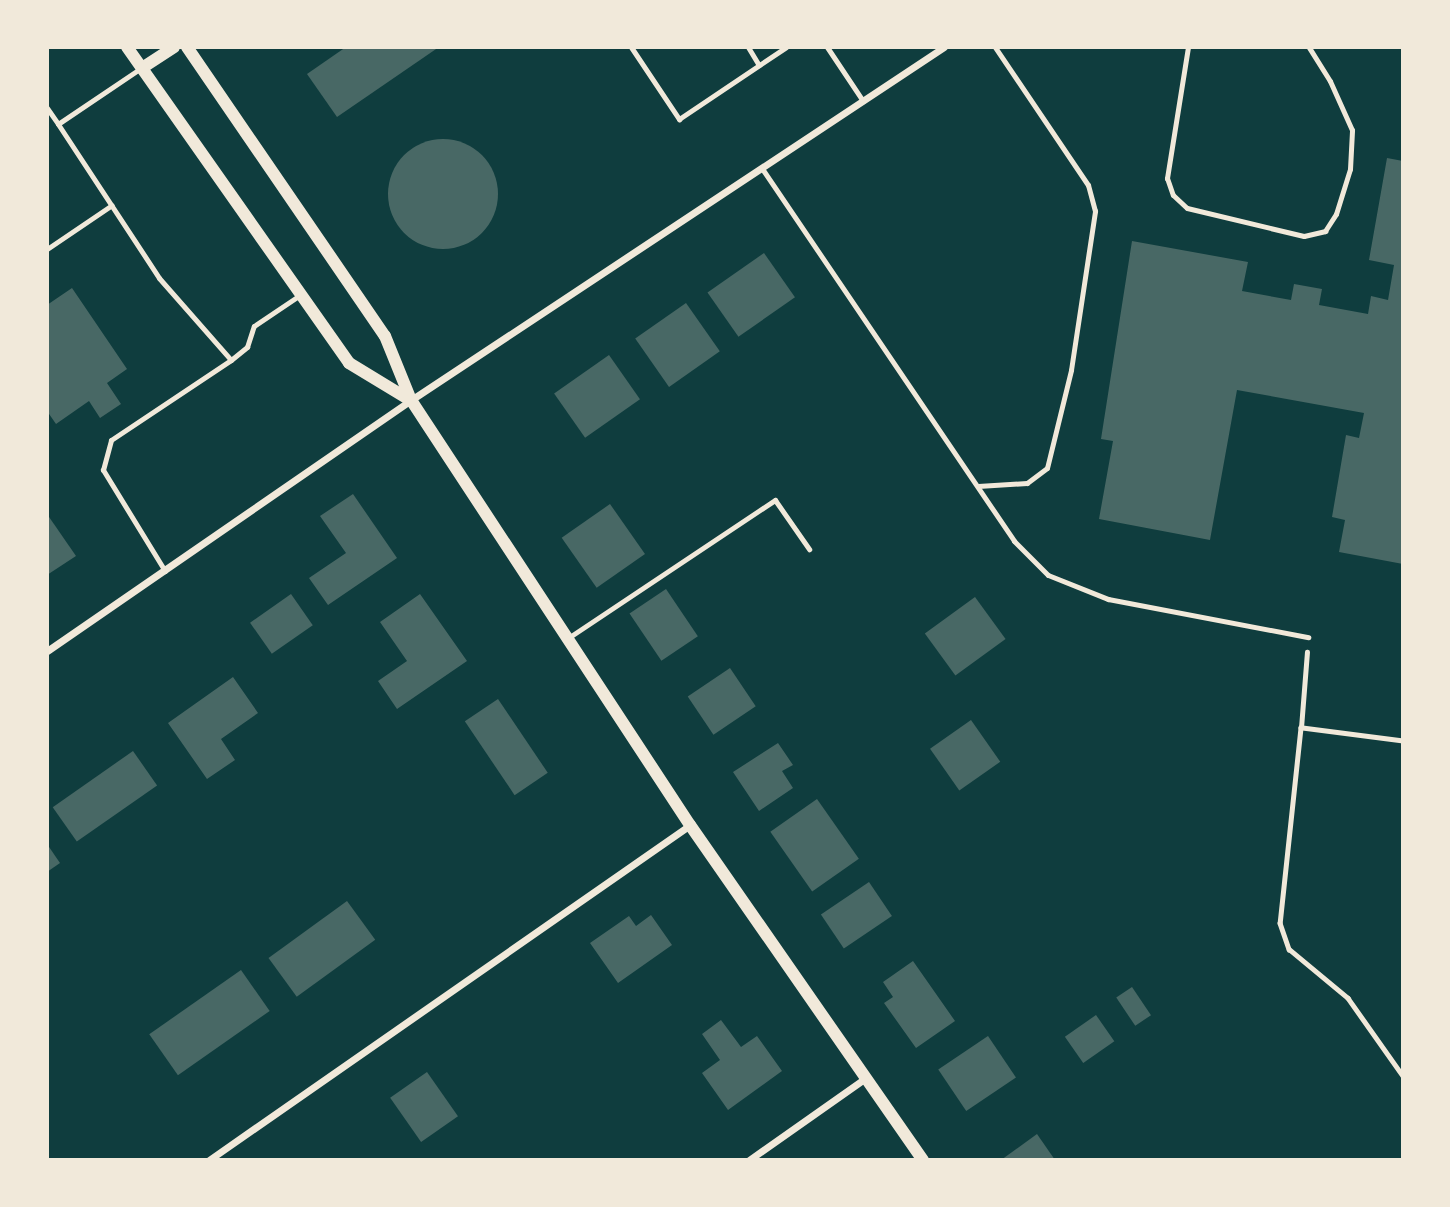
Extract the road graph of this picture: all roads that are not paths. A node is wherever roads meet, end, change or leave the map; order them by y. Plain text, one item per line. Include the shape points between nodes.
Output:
1 (127, 47) edge
2 (174, 47) edge
3 (187, 47) edge
4 (631, 47) edge
5 (748, 47) edge
6 (786, 47) edge
7 (827, 47) edge
8 (944, 47) edge
9 (995, 47) edge
10 (1188, 47) edge
11 (1312, 48) edge
12 (759, 65) junction
13 (142, 68) junction
14 (863, 101) junction
15 (47, 108) edge
16 (58, 124) junction
17 (764, 170) junction
18 (112, 205) junction
19 (47, 249) edge
20 (301, 294) junction
21 (231, 360) junction
22 (411, 400) junction
23 (978, 486) junction
24 (809, 549) dead end
25 (165, 571) junction
26 (1308, 637) road end
27 (568, 638) junction
28 (47, 651) edge
29 (690, 825) junction
30 (867, 1077) junction
31 (209, 1160) edge
32 (748, 1160) edge
33 (923, 1160) edge

1 - 13 street
2 - 13 street
3 - 22 street via 385,336
4 - 12 lane via 679,119
5 - 12 lane
6 - 12 lane
7 - 14 lane
8 - 14 street
9 - 23 lane via 1088,185 1095,211 1071,370 1047,468 1027,483
10 - 11 lane via 1167,178 1172,195 1187,208 1304,236 1325,231 1336,214 1350,169 1352,130
13 - 16 lane
13 - 20 street
14 - 17 street
15 - 16 lane
16 - 18 lane
17 - 22 street
17 - 23 lane
18 - 19 lane
18 - 21 lane via 159,278
20 - 21 lane via 254,326 247,347
20 - 22 street via 348,363
21 - 25 lane via 111,440 103,470
22 - 25 street
22 - 27 street
23 - 26 lane via 1014,541 1048,575 1108,600
24 - 27 lane via 775,500
25 - 28 street
27 - 29 street
29 - 30 street
29 - 31 street
30 - 32 street
30 - 33 street

